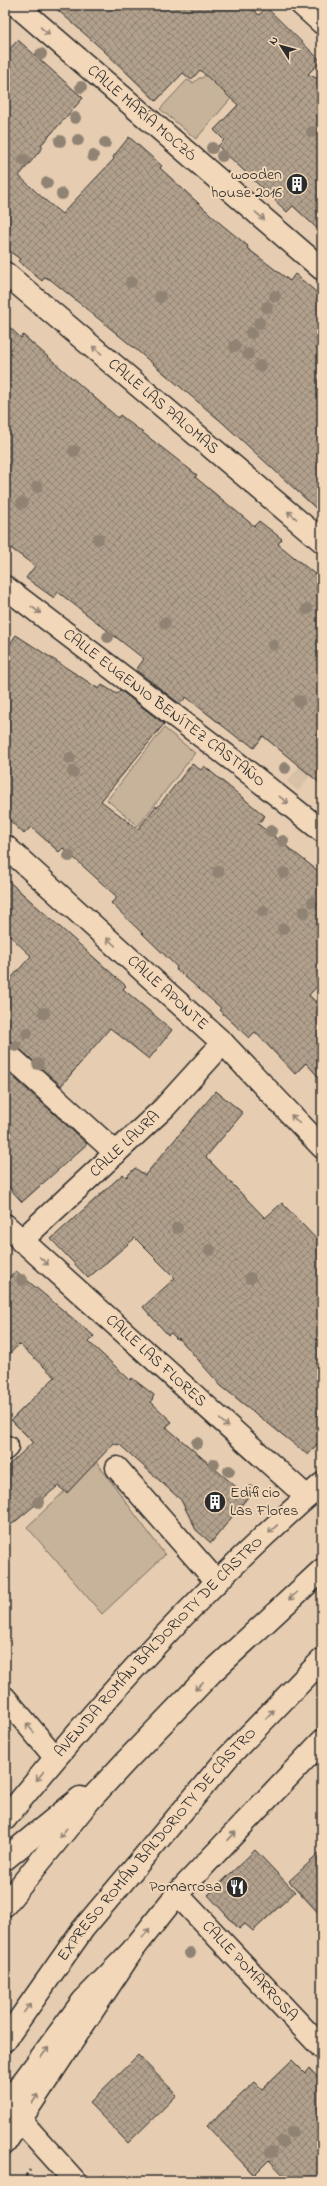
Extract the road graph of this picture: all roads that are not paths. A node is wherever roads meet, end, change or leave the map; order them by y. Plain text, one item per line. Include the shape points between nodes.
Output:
1 (16, 5) edge
2 (302, 5) edge
3 (322, 23) edge
4 (322, 269) edge
5 (5, 273) edge
6 (322, 541) edge
7 (5, 586) edge
8 (322, 830) edge
9 (5, 846) edge
10 (223, 1043) junction
11 (5, 1052) edge
12 (322, 1147) edge
13 (116, 1153) junction
14 (5, 1225) edge
15 (21, 1241) junction
16 (117, 1468) dead end
17 (314, 1490) edge
18 (322, 1570) edge
19 (217, 1582) junction
20 (322, 1660) edge
21 (5, 1698) edge
22 (322, 1741) edge
23 (55, 1757) junction
24 (126, 1761) junction
25 (5, 1819) edge
26 (5, 1859) edge
27 (177, 1894) junction
28 (5, 1905) edge
29 (132, 1951) junction
30 (5, 2040) edge
31 (322, 2048) edge
32 (5, 2106) edge
33 (21, 2121) junction
34 (5, 2143) edge
35 (75, 2181) edge

1 -> 4 main road, CALLE MARÍA MOCZÓ
2 - 3 main road
6 -> 5 main road, CALLE LAS PALOMAS
7 -> 8 main road, CALLE EUGENIO BENÍTEZ CASTAÑO
10 -> 9 main road, CALLE APONTE
12 -> 10 main road, CALLE APONTE
10 - 13 main road, CALLE LAURA via 164,1108
11 - 13 main road
13 - 15 main road, CALLE LAURA
14 - 15 main road, CALLE LAS FLORES
15 -> 17 main road, CALLE LAS FLORES
16 - 19 main road
17 -> 19 main road, AVENIDA ROMÁN BALDORIOTY DE CASTRO
18 -> 24 main road via 211,1673
19 - 23 main road, AVENIDA ROMÁN BALDORIOTY DE CASTRO
30 -> 20 main road, EXPRESO ROMÁN BALDORIOTY DE CASTRO via 83,1929 228,1757
23 -> 21 main road
27 -> 22 main road
23 -> 25 main road, AVENIDA ROMÁN BALDORIOTY DE CASTRO
24 - 26 main road
24 -> 28 main road via 89,1801
29 -> 27 main road
27 - 31 main road, CALLE POMARROSA
32 -> 29 main road via 83,2000
33 -> 29 main road
33 - 34 main road
33 - 35 main road

